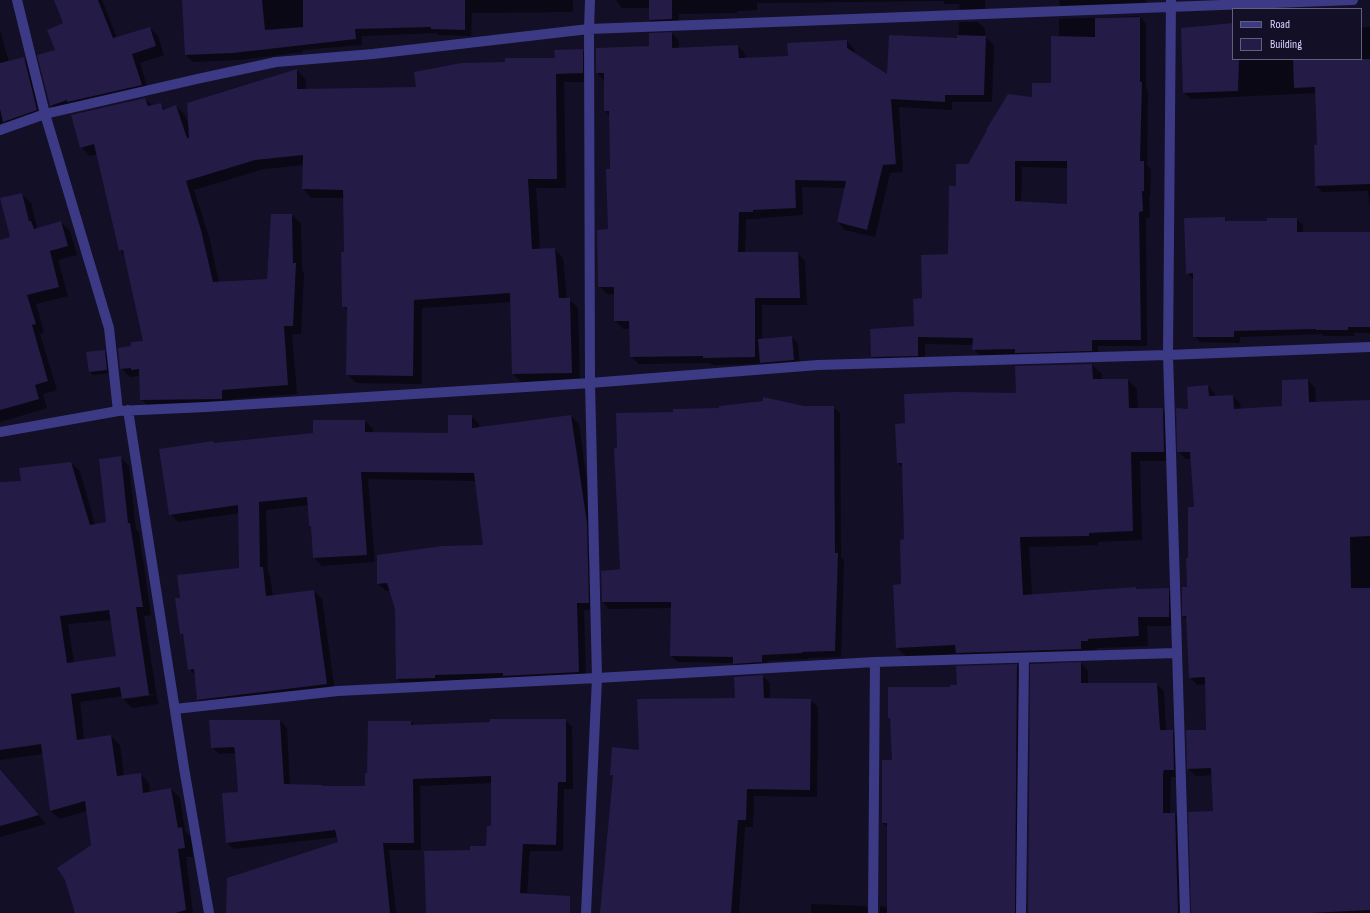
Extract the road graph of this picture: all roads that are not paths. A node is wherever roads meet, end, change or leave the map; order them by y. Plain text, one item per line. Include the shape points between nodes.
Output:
1 (17, 0) edge
2 (590, 0) edge
3 (1353, 0) edge
4 (1171, 3) edge
5 (589, 29) junction
6 (45, 114) junction
7 (0, 130) edge
8 (1370, 347) edge
9 (1168, 355) junction
10 (590, 383) junction
11 (123, 410) junction
12 (0, 432) edge
13 (1177, 653) junction
14 (1024, 658) junction
15 (875, 662) junction
16 (597, 678) junction
17 (175, 709) junction
18 (209, 913) edge
19 (586, 913) edge
20 (873, 913) edge
21 (1021, 913) edge
22 (1185, 913) edge

1 - 6 street
2 - 5 street
3 - 4 street
4 - 5 street
4 - 9 street
5 - 6 street via 373,54 276,62
5 - 10 street
6 - 7 street
6 - 11 street via 109,328
8 - 9 street
9 - 10 street via 818,366
9 - 13 street
10 - 11 street
10 - 16 street
11 - 12 street
11 - 17 street
13 - 14 street
13 - 22 street
14 - 15 street
14 - 21 street
15 - 16 street
15 - 20 street
16 - 17 street via 338,691
16 - 19 street
17 - 18 street

